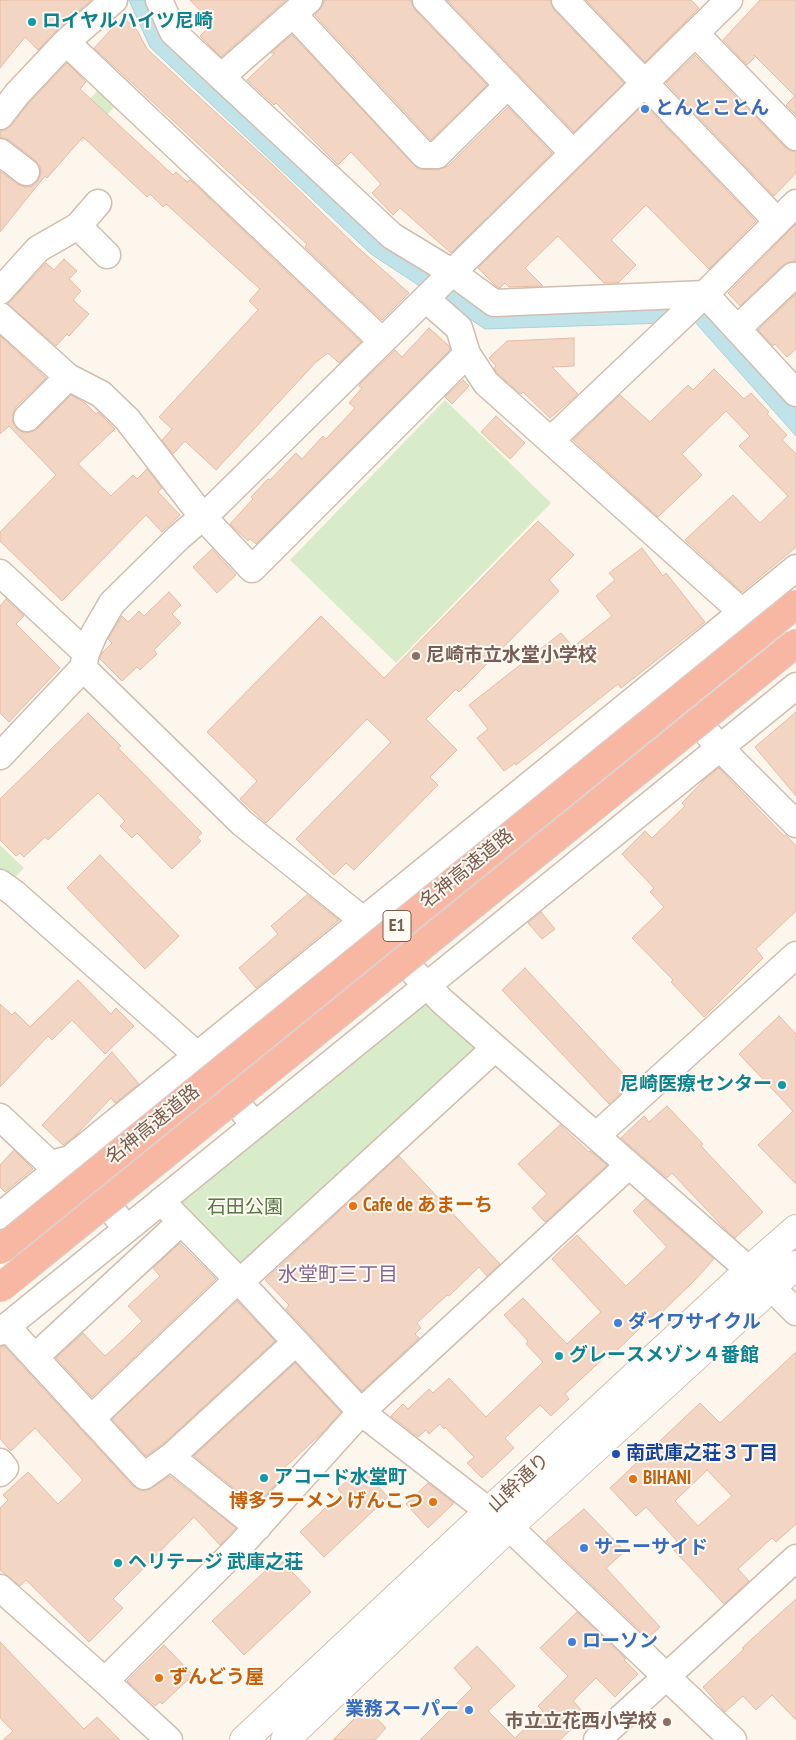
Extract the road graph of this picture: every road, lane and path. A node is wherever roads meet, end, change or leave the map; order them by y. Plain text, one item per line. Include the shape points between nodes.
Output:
1 (114, 0) edge
2 (159, 0) edge
3 (426, 0) edge
4 (565, 0) edge
5 (718, 4) edge
6 (301, 7) edge
7 (695, 33) junction
8 (66, 42) junction
9 (221, 77) junction
10 (643, 83) junction
11 (508, 85) junction
12 (0, 116) edge
13 (796, 137) edge
14 (0, 152) edge
15 (573, 153) junction
16 (26, 172) dead end
17 (796, 202) edge
18 (98, 203) dead end
19 (777, 220) junction
20 (78, 226) junction
21 (107, 255) dead end
22 (793, 276) dead end
23 (439, 287) junction
24 (0, 291) edge
25 (699, 299) junction
26 (737, 329) junction
27 (5, 331) edge
28 (382, 341) junction
29 (466, 354) junction
30 (68, 377) junction
31 (791, 377) edge
32 (27, 418) dead end
33 (551, 440) junction
34 (202, 517) junction
35 (796, 568) edge
36 (0, 573) edge
37 (796, 604) edge
38 (742, 612) junction
39 (796, 643) edge
40 (85, 660) junction
41 (660, 678) junction
42 (796, 686) edge
43 (5, 741) edge
44 (719, 747) junction
45 (796, 824) edge
46 (0, 883) edge
47 (364, 921) junction
48 (796, 955) edge
49 (427, 986) junction
50 (495, 1048) junction
51 (198, 1056) junction
52 (0, 1117) edge
53 (255, 1125) junction
54 (596, 1136) junction
55 (70, 1159) junction
56 (629, 1165) junction
57 (161, 1201) junction
58 (0, 1216) edge
59 (182, 1222) junction
60 (127, 1229) junction
61 (796, 1229) edge
62 (0, 1250) edge
63 (796, 1265) edge
64 (749, 1270) junction
65 (240, 1282) junction
66 (771, 1287) junction
67 (0, 1288) edge
68 (796, 1312) edge
69 (3, 1330) edge
70 (296, 1342) junction
71 (35, 1358) junction
72 (360, 1412) junction
73 (91, 1419) junction
74 (171, 1457) junction
75 (0, 1462) edge
76 (0, 1473) edge
77 (499, 1519) junction
78 (258, 1527) junction
79 (796, 1558) edge
80 (0, 1588) edge
81 (666, 1676) junction
82 (105, 1681) junction
83 (169, 1740) edge
84 (244, 1740) edge
85 (285, 1740) edge
86 (597, 1740) edge
87 (734, 1740) edge

1 - 8 street
2 - 9 street via 173,32
3 - 11 street
4 - 10 street
5 - 7 street
6 - 9 street
6 - 11 street via 424,155 437,155
7 - 10 street
7 - 13 street
8 - 12 street
8 - 28 street
9 - 23 street via 392,236
10 - 15 street
10 - 19 street
11 - 15 street
14 - 16 street
15 - 23 street
17 - 19 street
18 - 20 street
19 - 25 street
20 - 21 street
20 - 24 street via 38,249
22 - 26 street
23 - 25 street via 494,303
23 - 28 street
23 - 29 street via 459,328
25 - 26 street
25 - 33 street
26 - 31 street
27 - 30 street
28 - 34 street
29 - 33 street via 486,383
29 - 34 street via 252,569
30 - 32 street
30 - 34 street via 102,394 127,419
33 - 38 street
34 - 40 street via 112,603 94,634
35 - 38 street
36 - 40 street
37 - 62 highway, 名神高速道路 / E1, bridge
38 - 41 street
39 - 67 highway, 名神高速道路 / E1, bridge
40 - 43 street
40 - 47 street via 242,823
41 - 44 street
41 - 47 street
42 - 44 street
44 - 45 street
44 - 49 street
46 - 51 street
47 - 49 street
47 - 51 street
48 - 54 street
49 - 50 street
49 - 53 street
50 - 54 street
50 - 65 street
51 - 53 street
51 - 55 street
52 - 55 street via 50,1164
53 - 57 street
54 - 56 street
55 - 58 street
55 - 60 street
56 - 64 street
56 - 72 street
57 - 59 street
57 - 60 street
59 - 65 street
59 - 71 street
60 - 69 street
61 - 64 street, 山幹通り
63 - 66 street, 山幹通り
64 - 77 street, 山幹通り
65 - 70 street
65 - 73 street via 232,1285
66 - 68 street
66 - 77 street, 山幹通り
69 - 71 street
70 - 72 street
70 - 74 street
71 - 73 street
72 - 77 street
72 - 78 street
73 - 74 street via 144,1476
74 - 78 street
75 - 76 street via 5,1468
77 - 81 street
77 - 84 street, 山幹通り
77 - 85 street, 山幹通り
78 - 82 street
79 - 81 street
80 - 82 street
81 - 86 street
81 - 87 street
82 - 83 street

